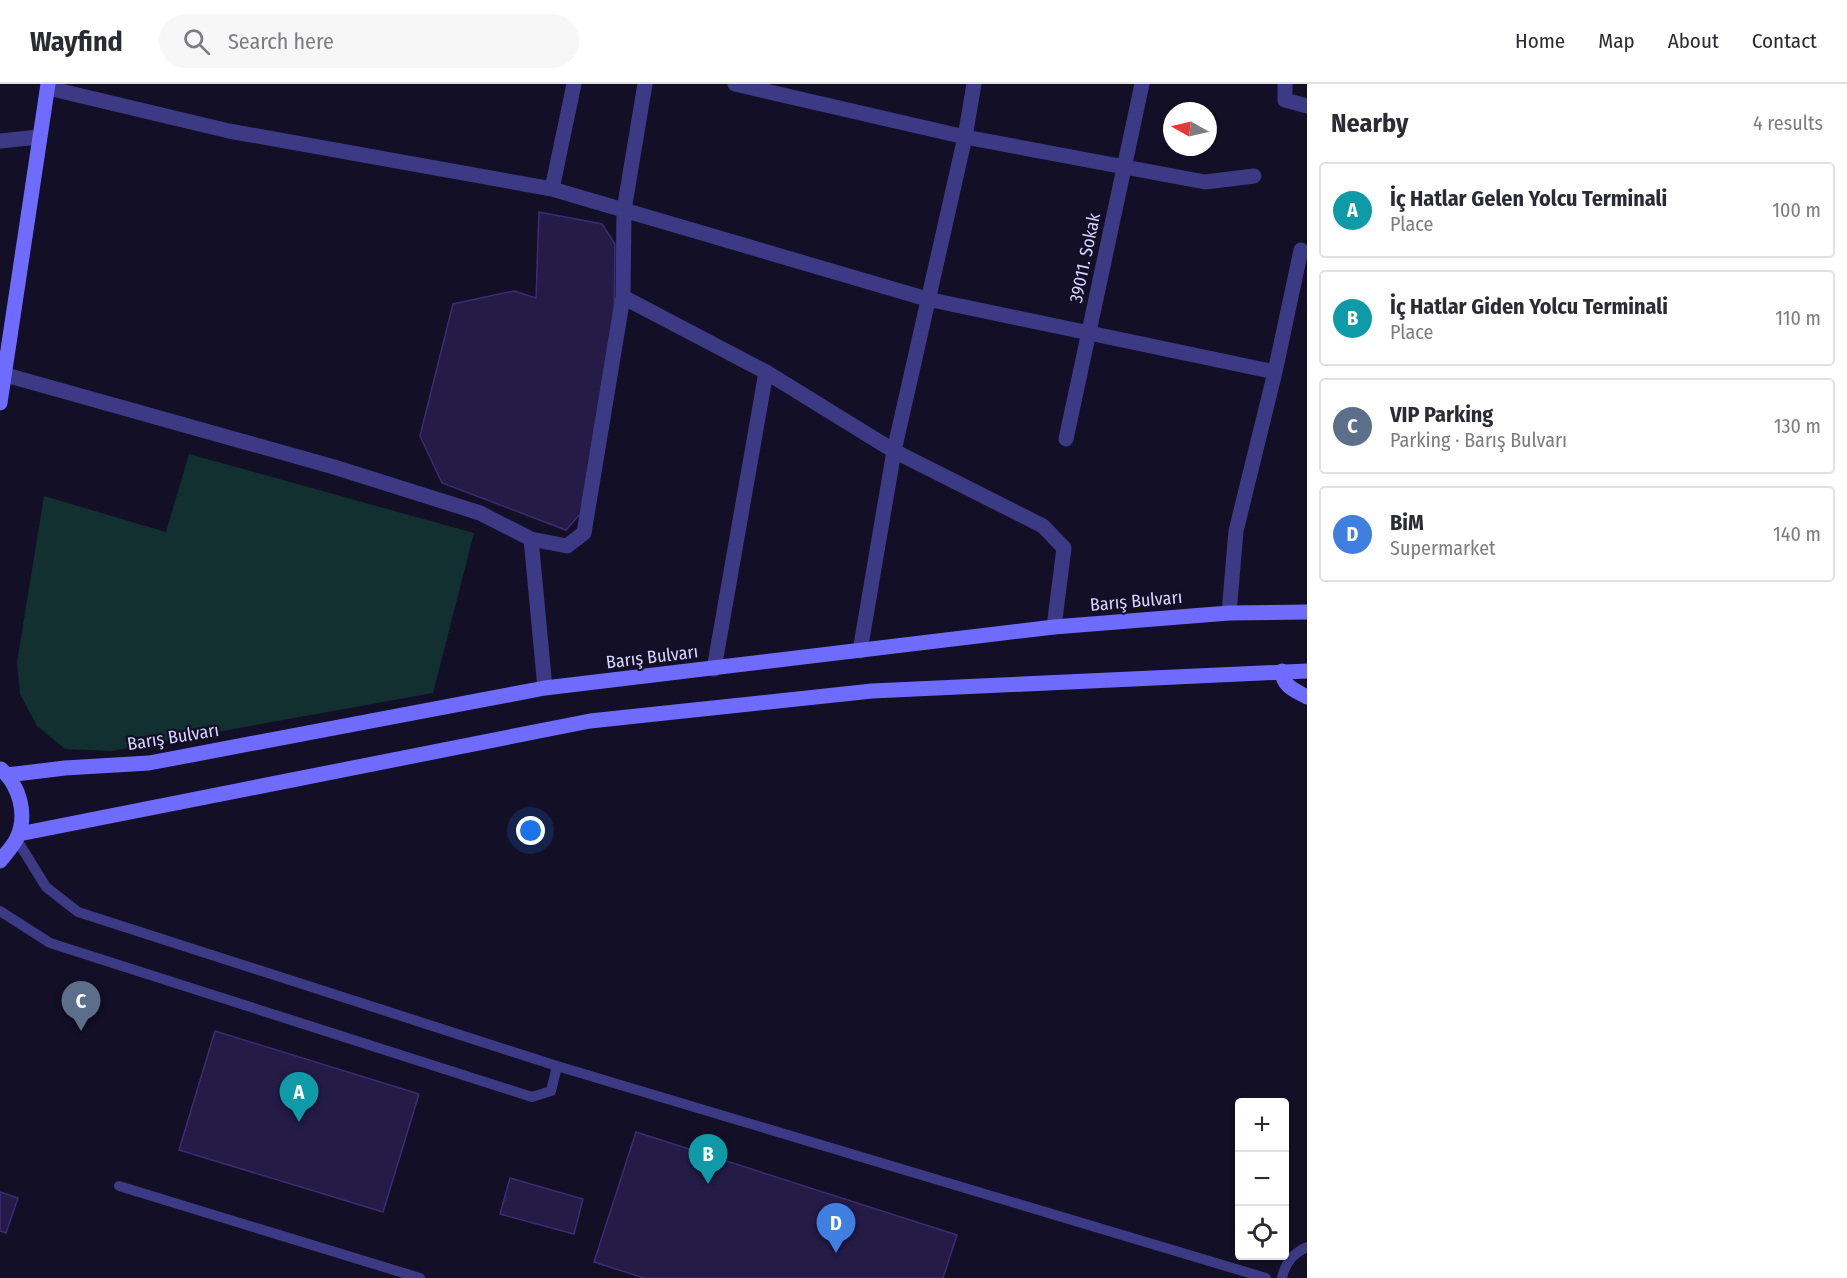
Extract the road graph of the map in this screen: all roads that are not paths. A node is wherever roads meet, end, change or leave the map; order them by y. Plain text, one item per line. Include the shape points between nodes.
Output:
1 (573, 84) edge
2 (645, 84) edge
3 (735, 84) edge
4 (974, 84) edge
5 (1142, 84) edge
6 (1285, 84) edge
7 (48, 86) edge
8 (1307, 106) edge
9 (965, 137) junction
10 (39, 138) junction
11 (0, 141) edge
12 (1124, 168) junction
13 (1254, 176) dead end
14 (552, 189) junction
15 (624, 210) junction
16 (1301, 250) dead end
17 (623, 297) junction
18 (927, 299) junction
19 (1089, 333) junction
20 (766, 372) junction
21 (1275, 372) junction
22 (6, 375) junction
23 (0, 403) edge
24 (1066, 440) dead end
25 (894, 451) junction
26 (531, 539) junction
27 (1307, 612) edge
28 (1229, 613) junction
29 (1054, 627) junction
30 (860, 651) junction
31 (714, 669) junction
32 (1282, 671) junction
33 (1307, 671) edge
34 (545, 688) junction
35 (1307, 697) edge
36 (4, 771) edge
37 (18, 837) junction
38 (0, 861) edge
39 (0, 911) edge
40 (557, 1066) junction
41 (119, 1186) dead end
42 (1307, 1247) edge
43 (420, 1278) edge
44 (1266, 1278) edge
45 (1282, 1278) edge

1 - 14 street
2 - 15 street
3 - 9 street
4 - 9 street
5 - 12 street, 39011. Sokak
6 - 8 street via 1285,100
7 - 10 main road
7 - 14 street via 229,131
9 - 12 street
9 - 18 street
10 - 11 street
10 - 22 main road
12 - 13 street via 1205,182
12 - 19 street, 39011. Sokak
14 - 15 street
15 - 17 street
15 - 18 street
16 - 21 street
17 - 20 street
17 - 26 street via 584,533 567,546
18 - 19 street
18 - 25 street
19 - 21 street
19 - 24 street, 39011. Sokak
20 - 25 street
20 - 31 street
21 - 28 street via 1236,531
22 - 23 main road
22 - 26 street via 480,513
25 - 29 street via 1043,526 1064,548
25 - 30 street
26 - 34 street
27 - 28 main road, Barış Bulvarı
28 - 29 main road, Barış Bulvarı
29 - 30 main road, Barış Bulvarı
30 - 31 main road, Barış Bulvarı
31 - 34 main road, Barış Bulvarı
32 - 33 main road
32 - 35 main road via 1287,686
32 - 37 main road via 872,691 590,721
34 - 36 main road, Barış Bulvarı via 149,763
36 - 37 main road, Barış Bulvarı via 21,802
37 - 38 main road
37 - 40 lane via 46,887 78,912
39 - 40 lane via 50,943 532,1097 551,1092
40 - 44 lane
41 - 43 lane
42 - 45 lane via 1296,1252

